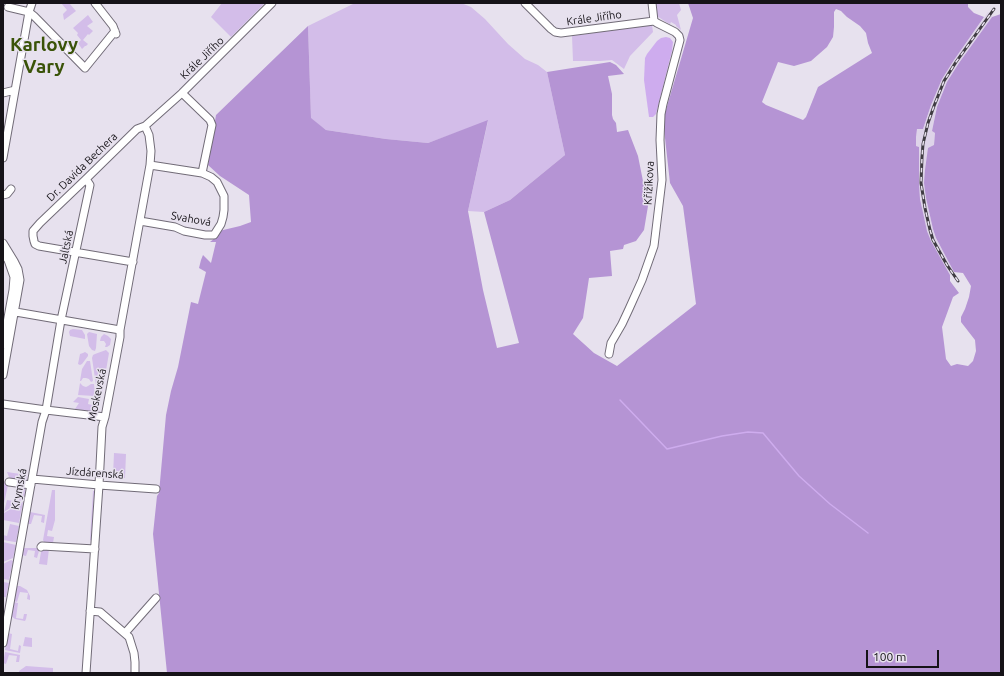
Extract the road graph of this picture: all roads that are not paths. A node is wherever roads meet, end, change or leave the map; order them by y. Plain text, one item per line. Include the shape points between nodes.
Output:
1 (32, 3) edge
2 (95, 3) edge
3 (272, 3) edge
4 (525, 3) edge
5 (652, 3) edge
6 (8, 7) dead end
7 (29, 12) junction
8 (654, 20) junction
9 (15, 90) junction
10 (3, 93) edge
11 (182, 93) junction
12 (145, 126) junction
13 (3, 158) edge
14 (150, 165) junction
15 (202, 173) junction
16 (86, 179) junction
17 (12, 189) dead end
18 (3, 195) edge
19 (140, 221) junction
20 (3, 243) edge
21 (3, 253) edge
22 (76, 253) junction
23 (132, 262) junction
24 (12, 312) junction
25 (61, 320) junction
26 (120, 330) junction
27 (3, 345) edge
28 (609, 354) dead end
29 (3, 374) edge
30 (3, 404) edge
31 (45, 414) junction
32 (105, 417) junction
33 (9, 482) dead end
34 (31, 482) junction
35 (99, 485) junction
36 (156, 489) dead end
37 (41, 547) dead end
38 (95, 549) junction
39 (156, 598) dead end
40 (90, 611) junction
41 (125, 633) junction
42 (3, 642) edge
43 (86, 673) edge
44 (134, 673) edge

1 - 7 street
2 - 7 street via 116,33 85,68
3 - 11 street, Krále Jiřího
4 - 8 street, Krále Jiřího via 551,29 561,33
5 - 8 street
6 - 7 street
7 - 9 street
8 - 28 street, Křižíkova via 675,32 680,40 663,104 660,140 662,180 654,246 642,280 611,343
9 - 10 street
9 - 13 street
11 - 12 street, Krále Jiřího
11 - 15 street via 212,125
12 - 14 street, Moskevská via 149,135
12 - 16 street, Dr. Davida Bechera via 138,129
14 - 15 street, Svahová
14 - 19 street, Moskevská
15 - 19 street, Svahová via 217,182 224,196 223,217 214,235
16 - 22 street, Jaltská via 90,184
16 - 22 street, Dr. Davida Bechera via 37,226 33,236 35,244 39,246
17 - 18 street
19 - 23 street, Moskevská
20 - 24 street via 18,269 20,280
21 - 24 street via 14,277
22 - 23 street
22 - 25 street, Jaltská
23 - 26 street, Moskevská
24 - 25 street
24 - 27 street
24 - 29 street
25 - 26 street
25 - 31 street, Jaltská
26 - 32 street, Moskevská
30 - 31 street
31 - 32 street via 68,413
31 - 34 street, Krymská
32 - 35 street, Moskevská via 102,427
33 - 34 street, Jízdárenská
34 - 35 street, Jízdárenská via 42,480
34 - 42 street, Krymská
35 - 36 street, Jízdárenská
35 - 38 street, Moskevská
37 - 38 street
38 - 40 street, Moskevská
39 - 41 street
40 - 41 street via 100,612
40 - 43 street, Moskevská
41 - 44 street via 134,653

